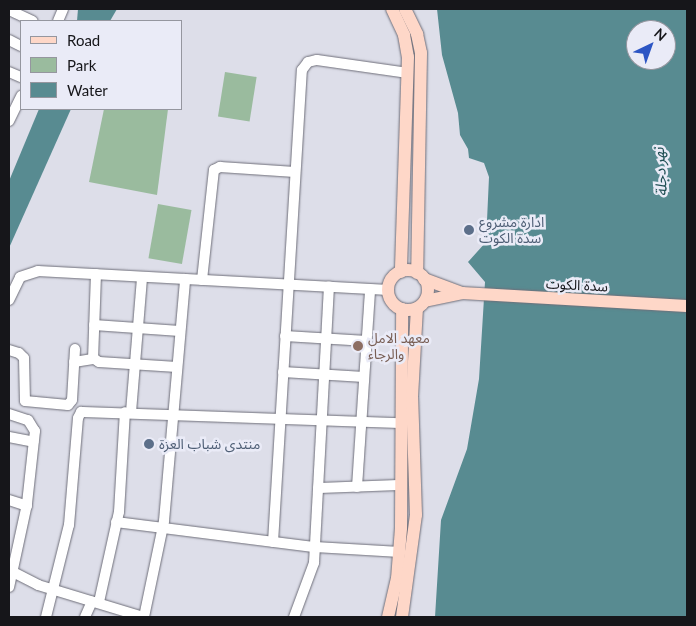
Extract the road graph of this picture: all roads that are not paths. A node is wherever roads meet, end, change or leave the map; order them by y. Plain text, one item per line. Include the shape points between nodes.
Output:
1 (392, 9) edge
2 (405, 9) edge
3 (9, 10) edge
4 (31, 20) edge
5 (408, 73) junction
6 (12, 105) edge
7 (9, 121) edge
8 (295, 172) junction
9 (401, 272) junction
10 (96, 274) junction
11 (421, 276) junction
12 (142, 277) junction
13 (185, 279) junction
14 (202, 280) junction
15 (288, 284) junction
16 (329, 286) junction
17 (370, 289) junction
18 (388, 290) junction
19 (464, 294) junction
20 (9, 300) edge
21 (421, 305) junction
22 (687, 306) edge
23 (402, 309) junction
24 (94, 325) junction
25 (138, 328) junction
26 (180, 331) junction
27 (284, 336) junction
28 (326, 338) junction
29 (367, 341) junction
30 (75, 349) dead end
31 (9, 350) edge
32 (93, 359) junction
33 (74, 362) junction
34 (135, 364) junction
35 (177, 367) junction
36 (283, 372) junction
37 (324, 374) junction
38 (364, 377) junction
39 (71, 404) junction
40 (128, 412) junction
41 (80, 413) junction
42 (9, 414) edge
43 (172, 414) junction
44 (280, 418) junction
45 (322, 420) junction
46 (362, 421) junction
47 (402, 422) junction
48 (9, 437) edge
49 (34, 442) junction
50 (407, 460) junction
51 (400, 485) junction
52 (357, 487) junction
53 (318, 488) junction
54 (9, 500) edge
55 (27, 506) junction
56 (116, 522) junction
57 (162, 528) junction
58 (273, 542) junction
59 (315, 547) junction
60 (400, 552) junction
61 (11, 571) edge
62 (9, 587) edge
63 (55, 588) junction
64 (95, 601) junction
65 (131, 615) edge
66 (46, 617) edge
67 (86, 617) edge
68 (143, 617) edge
69 (294, 617) edge
70 (388, 617) edge
71 (402, 617) edge

1 - 5 main road via 404,35
2 - 11 main road via 417,34 421,53
3 - 4 street
5 - 8 street via 317,60 305,64
5 - 9 main road
6 - 7 street
8 - 14 street via 220,167 214,170
8 - 15 street
9 - 11 main road
9 - 18 main road via 392,279
10 - 12 street
10 - 20 street via 31,272 17,281
10 - 24 street
11 - 19 main road
11 - 21 main road via 428,290
12 - 13 street
12 - 25 street
13 - 14 street
13 - 26 street
14 - 15 street
15 - 16 street
15 - 27 street
16 - 17 street
16 - 28 street
17 - 18 street
17 - 29 street
18 - 23 main road via 392,302
19 - 21 main road
19 - 22 main road, سدة الكوت
21 - 23 main road
21 - 50 main road
23 - 47 main road
24 - 25 street
24 - 32 street
25 - 26 street
25 - 34 street
26 - 35 street
27 - 28 street
27 - 36 street
28 - 29 street
28 - 37 street
29 - 38 street
30 - 33 street
31 - 39 street via 19,352 24,358 26,402
32 - 33 street via 86,363
32 - 34 street
33 - 39 street
34 - 35 street
34 - 40 street
35 - 43 street
36 - 37 street
36 - 44 street
37 - 38 street
37 - 45 street
38 - 46 street
39 - 41 street
40 - 41 street
40 - 43 street
40 - 56 street
41 - 63 street via 69,525
42 - 49 street via 32,423
43 - 44 street
43 - 57 street
44 - 45 street
44 - 58 street
45 - 46 street
45 - 53 street
46 - 47 street
46 - 52 street
47 - 50 main road
48 - 49 street
49 - 55 street
50 - 51 main road
50 - 71 main road via 416,515
51 - 52 street
51 - 60 main road
52 - 53 street
53 - 59 street
54 - 55 street
55 - 61 street
56 - 57 street
56 - 64 street
57 - 58 street
57 - 68 street
58 - 59 street
59 - 60 street
59 - 69 street via 312,571
60 - 70 main road
61 - 62 street
61 - 63 street via 38,585
63 - 64 street
63 - 66 street
64 - 65 street
64 - 67 street
65 - 68 street

